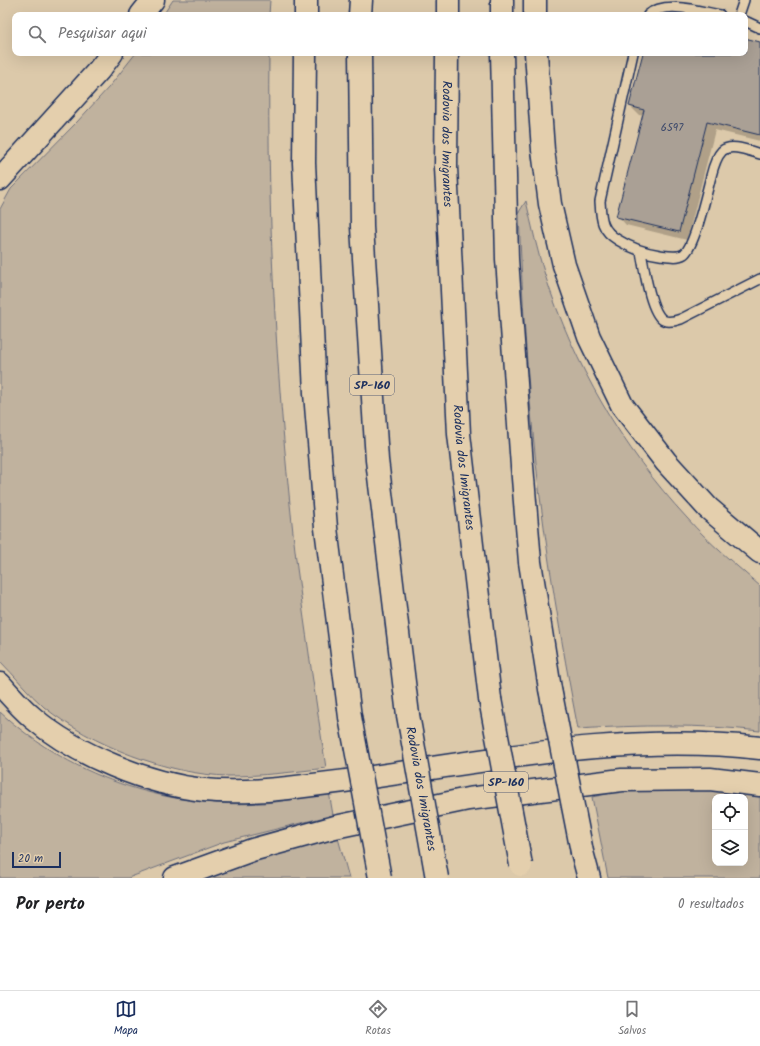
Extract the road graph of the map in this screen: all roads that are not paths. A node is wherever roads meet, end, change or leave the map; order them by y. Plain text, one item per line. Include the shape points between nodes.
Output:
1 (153, 0) edge
2 (306, 0) edge
3 (360, 0) edge
4 (448, 0) edge
5 (502, 0) edge
6 (535, 0) edge
7 (744, 0) edge
8 (143, 12) edge
9 (306, 12) edge
10 (360, 12) edge
11 (448, 12) edge
12 (502, 12) edge
13 (535, 12) edge
14 (652, 12) edge
15 (704, 12) edge
16 (740, 12) edge
17 (748, 22) edge
18 (760, 28) edge
19 (110, 56) edge
20 (305, 56) edge
21 (360, 56) edge
22 (447, 56) edge
23 (502, 56) edge
24 (536, 56) edge
25 (632, 56) edge
26 (760, 154) edge
27 (0, 179) edge
28 (641, 252) junction
29 (760, 279) edge
30 (760, 552) edge
31 (0, 684) edge
32 (760, 748) edge
33 (760, 785) edge
34 (523, 872) edge
35 (175, 878) edge
36 (380, 878) edge
37 (437, 878) edge
38 (589, 878) edge

1 - 8 highway
2 - 9 highway
3 - 10 highway
4 - 11 highway
5 - 12 highway
6 - 13 highway
7 - 16 lane
14 - 15 lane via 663,8 683,8
17 - 18 lane
19 - 27 highway
20 - 36 highway, bridge via 304,163 315,393 326,528 350,717
21 - 37 highway, Rodovia dos Imigrantes / SP-160, bridge via 362,227 377,460 408,715
22 - 34 highway, Rodovia dos Imigrantes / SP-160, bridge via 446,167 459,434 490,699
23 - 38 highway, bridge via 507,259 530,562 550,690
24 - 30 highway via 550,204 564,265 589,337 622,404 666,462 708,508
25 - 28 lane via 600,201 602,225 611,236
26 - 28 lane via 732,147 721,152 713,170 694,237 684,254 670,257
28 - 29 lane via 652,301 657,314 666,321 681,319
31 - 32 highway via 34,719 60,738 93,756 154,779 203,790 228,792 328,784 471,762 607,746 692,743
33 - 35 highway via 710,779 622,780 468,799 312,833 252,850

